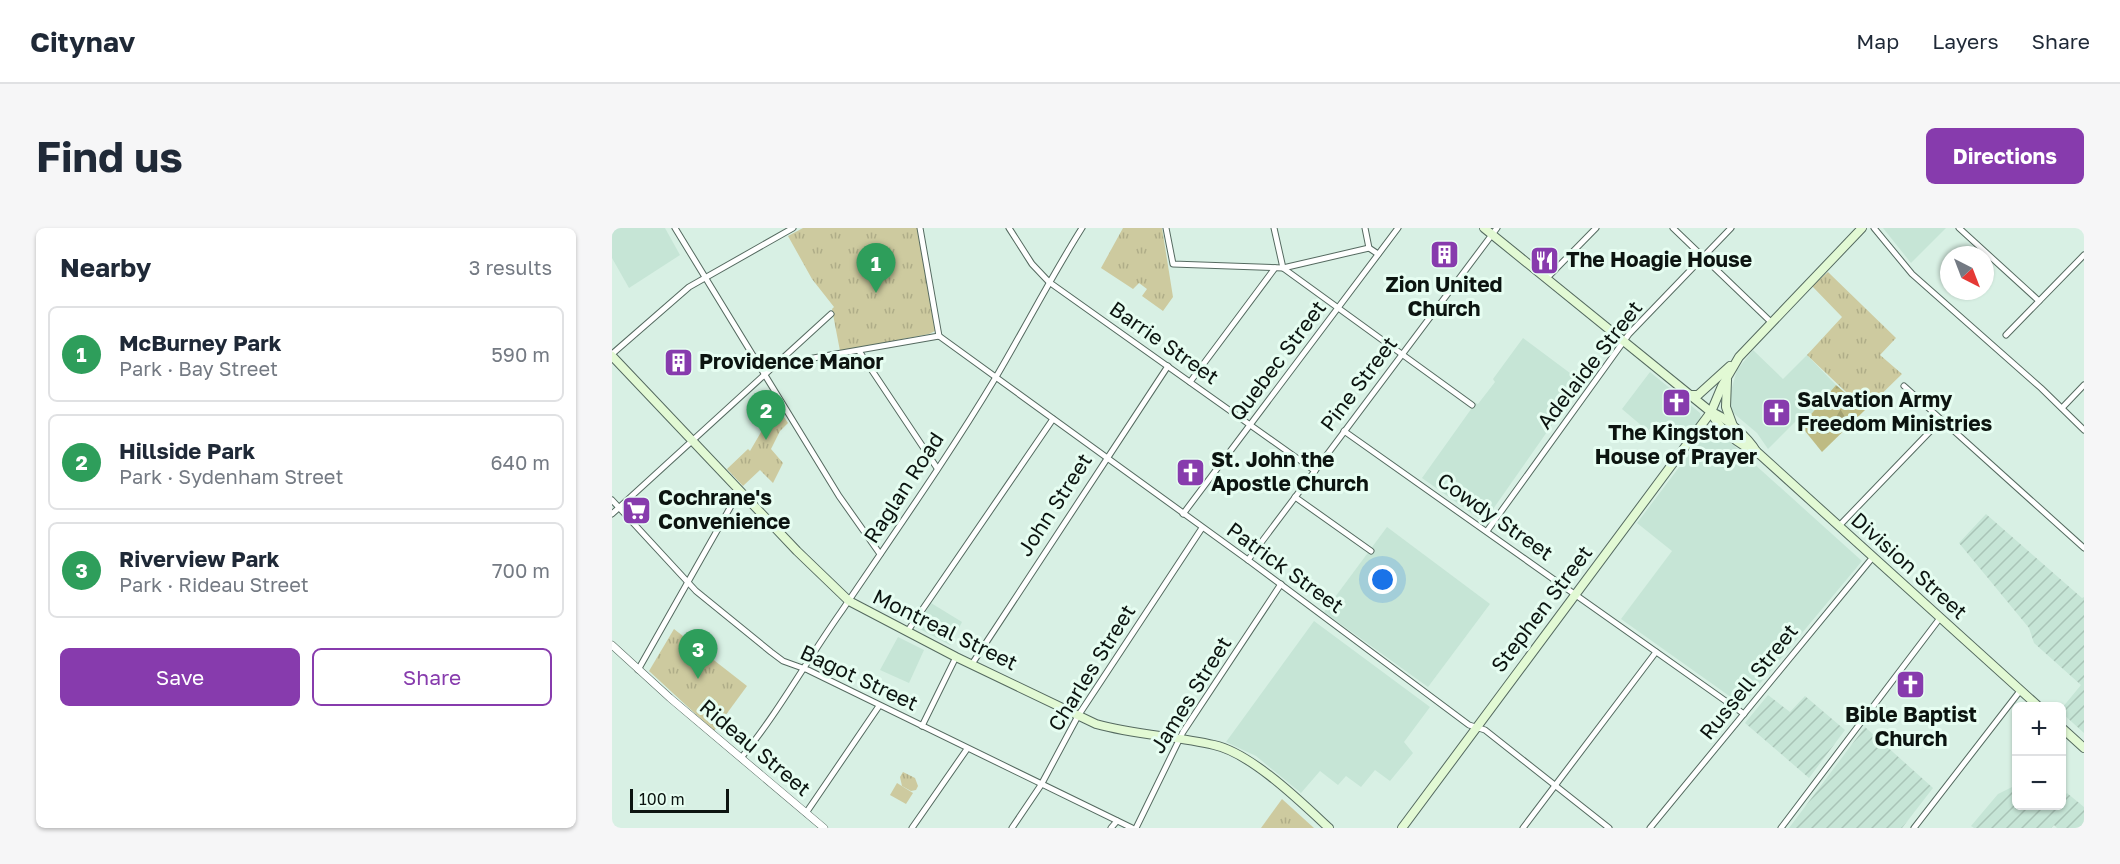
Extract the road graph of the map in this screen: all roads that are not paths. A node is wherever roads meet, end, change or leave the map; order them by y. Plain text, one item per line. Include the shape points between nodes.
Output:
1 (675, 228) edge
2 (793, 228) edge
3 (920, 228) edge
4 (1009, 228) edge
5 (1082, 228) edge
6 (1166, 228) edge
7 (1274, 228) edge
8 (1365, 228) edge
9 (1398, 228) edge
10 (1484, 228) edge
11 (1596, 228) edge
12 (1673, 228) edge
13 (1731, 228) edge
14 (1863, 228) edge
15 (1874, 228) edge
16 (1959, 228) edge
17 (1495, 231) edge
18 (1369, 248) junction
19 (1378, 254) junction
20 (2084, 255) edge
21 (1703, 257) junction
22 (1275, 268) junction
23 (1283, 268) junction
24 (705, 278) junction
25 (1546, 279) junction
26 (1049, 282) junction
27 (2039, 301) junction
28 (1338, 308) junction
29 (831, 315) dead end
30 (1772, 323) junction
31 (2006, 335) dead end
32 (939, 336) junction
33 (1623, 341) junction
34 (859, 351) junction
35 (1402, 354) junction
36 (612, 355) edge
37 (1739, 357) junction
38 (776, 364) junction
39 (1168, 366) junction
40 (764, 375) junction
41 (1727, 376) junction
42 (996, 377) junction
43 (1190, 382) junction
44 (2084, 385) edge
45 (1904, 386) dead end
46 (1689, 395) junction
47 (1472, 405) dead end
48 (2062, 408) junction
49 (1711, 412) junction
50 (1053, 419) junction
51 (1941, 420) junction
52 (1250, 425) junction
53 (1734, 428) junction
54 (2084, 430) edge
55 (1344, 431) junction
56 (692, 440) junction
57 (1756, 451) junction
58 (1106, 457) junction
59 (938, 468) junction
60 (1315, 471) junction
61 (741, 492) junction
62 (1295, 497) junction
63 (612, 500) edge
64 (619, 508) junction
65 (612, 514) edge
66 (1183, 514) junction
67 (1839, 526) junction
68 (1202, 528) junction
69 (1486, 531) junction
70 (2084, 548) edge
71 (1371, 551) dead end
72 (880, 554) junction
73 (1873, 557) junction
74 (1248, 560) junction
75 (689, 583) junction
76 (1281, 584) junction
77 (1575, 595) junction
78 (849, 601) junction
79 (1940, 618) junction
80 (907, 632) junction
81 (612, 645) edge
82 (1656, 652) junction
83 (956, 657) junction
84 (972, 664) junction
85 (802, 669) junction
86 (638, 670) junction
87 (2020, 691) junction
88 (2033, 702) edge
89 (879, 706) junction
90 (1744, 714) junction
91 (1078, 716) junction
92 (922, 726) junction
93 (1477, 728) junction
94 (2066, 732) edge
95 (1179, 739) junction
96 (2084, 748) edge
97 (968, 749) junction
98 (741, 758) junction
99 (1555, 784) junction
100 (1041, 785) junction
101 (806, 813) junction
102 (1117, 821) junction
103 (824, 828) edge
104 (912, 828) edge
105 (1012, 828) edge
106 (1111, 828) edge
107 (1132, 828) edge
108 (1136, 828) edge
109 (1329, 828) edge
110 (1402, 828) edge
111 (1523, 828) edge
112 (1608, 828) edge
113 (1650, 828) edge
114 (1780, 828) edge
115 (1914, 828) edge

1 - 24 street
2 - 24 street
3 - 32 street
4 - 26 street, Barrie Street
5 - 26 street, Raglan Road
6 - 22 street via 1173,264
7 - 23 street
8 - 18 street
9 - 19 street, Quebec Street
10 - 17 main road, Division Street
11 - 25 street
12 - 21 street
13 - 21 street, Adelaide Street
14 - 30 main road
15 - 48 street via 1912,274
16 - 27 street
17 - 25 main road, Division Street
17 - 35 street, Pine Street
18 - 19 street
18 - 23 street
19 - 28 street, Quebec Street
20 - 27 street
21 - 30 street
21 - 33 street, Adelaide Street
22 - 23 street
22 - 43 street
23 - 28 street
24 - 36 street via 689,287
24 - 40 street
25 - 33 main road, Division Street
26 - 39 street, Barrie Street
26 - 42 street, Raglan Road
27 - 31 street
28 - 35 street
28 - 52 street, Quebec Street
29 - 38 street
30 - 37 main road
32 - 34 street
32 - 42 street, Patrick Street
33 - 46 main road, Division Street
33 - 69 street, Adelaide Street
34 - 38 street
34 - 59 street
35 - 47 street
35 - 55 street, Pine Street
36 - 56 main road, Montreal Street
37 - 41 main road, Stephen Street
37 - 46 main road via 1698,395
38 - 40 street
39 - 43 street, Barrie Street
39 - 58 street, John Street
40 - 56 street
40 - 72 street
41 - 49 main road, Stephen Street
41 - 53 main road via 1726,407
42 - 50 street, Patrick Street
42 - 59 street, Raglan Road
43 - 52 street, Barrie Street
44 - 48 street
45 - 51 street
46 - 49 main road, Division Street
48 - 54 street
49 - 53 main road, Division Street
49 - 57 main road, Division Street via 1714,420
49 - 77 main road, Stephen Street
50 - 58 street, Patrick Street
50 - 80 street
51 - 67 street
51 - 70 street
52 - 60 street, Barrie Street
52 - 66 street, Quebec Street
53 - 57 main road, Division Street
55 - 60 street, Pine Street
55 - 69 street, Cowdy Street
56 - 61 main road, Montreal Street
56 - 64 street
57 - 67 main road, Division Street
58 - 66 street, Patrick Street
58 - 84 street, John Street
59 - 72 street, Raglan Road
60 - 62 street, Pine Street
61 - 75 street
61 - 78 main road, Montreal Street
62 - 71 street
62 - 74 street, Pine Street
63 - 64 street, Bagot Street
64 - 65 street
64 - 75 street, Bagot Street
66 - 68 street, Patrick Street
67 - 73 main road, Division Street
68 - 74 street, Patrick Street
68 - 91 street, Charles Street
69 - 77 street, Cowdy Street
72 - 78 street, Raglan Road
73 - 79 main road, Division Street
73 - 90 street, Russell Street
74 - 76 street, Patrick Street
75 - 85 street, Bagot Street via 771,652
75 - 86 street
76 - 93 street, Patrick Street
76 - 95 street, James Street
77 - 82 street, Cowdy Street
77 - 93 main road, Stephen Street
78 - 80 main road, Montreal Street
78 - 85 street, Raglan Road
79 - 87 main road, Division Street
79 - 114 street
80 - 83 main road, Montreal Street
81 - 86 street, Rideau Street
82 - 90 street, Cowdy Street
82 - 99 street
83 - 84 main road, Montreal Street
83 - 92 street
84 - 91 main road, Montreal Street
85 - 89 street, Bagot Street
85 - 98 street, Raglan Road
86 - 98 street, Rideau Street
87 - 88 main road, Division Street
87 - 115 street
89 - 92 street, Bagot Street
89 - 101 street
90 - 113 street, Russell Street
91 - 95 main road, Montreal Street via 1122,732
91 - 100 street, Charles Street
92 - 97 street, Bagot Street
93 - 99 street, Patrick Street via 1485,730
93 - 110 main road, Stephen Street
94 - 96 main road
95 - 108 street, James Street
95 - 109 main road, Montreal Street via 1215,745 1244,757
97 - 100 street, Bagot Street
97 - 104 street
98 - 101 street, Rideau Street
99 - 111 street
99 - 112 street, Patrick Street
100 - 102 street, Bagot Street
100 - 105 street, Charles Street
101 - 103 street, Rideau Street
102 - 106 street
102 - 107 street, Bagot Street

